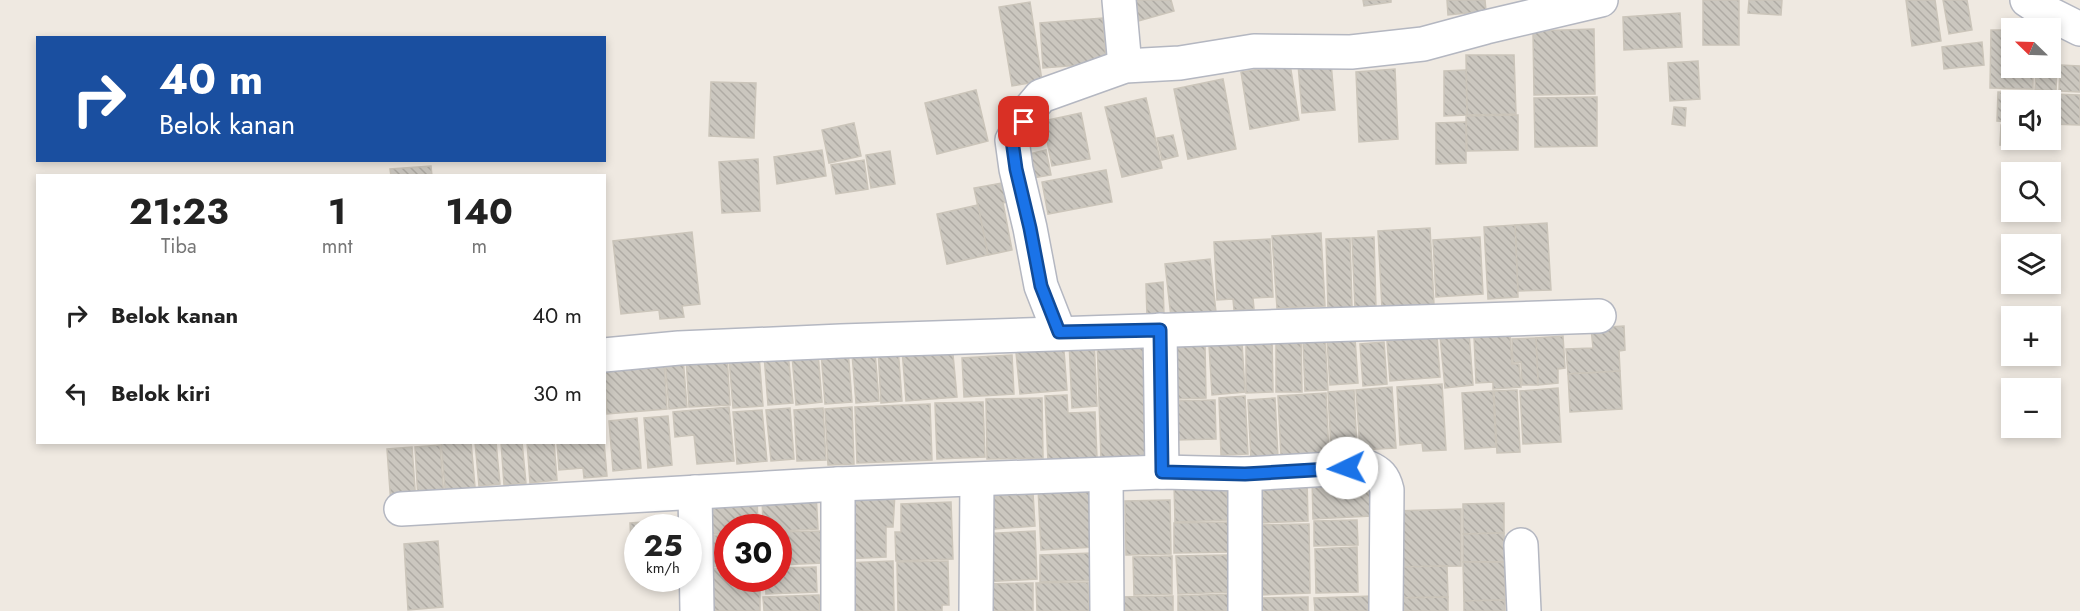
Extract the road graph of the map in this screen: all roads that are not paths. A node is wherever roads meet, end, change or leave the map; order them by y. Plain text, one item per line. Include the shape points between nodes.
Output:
1 (1119, 0) edge
2 (1600, 0) edge
3 (2027, 0) edge
4 (2080, 29) edge
5 (1125, 66) junction
6 (1599, 316) dead end
7 (1160, 330) junction
8 (1059, 332) junction
9 (606, 355) edge
10 (1162, 472) junction
11 (1245, 474) junction
12 (1106, 475) junction
13 (977, 480) junction
14 (838, 484) junction
15 (695, 492) junction
16 (401, 509) dead end
17 (1521, 545) dead end
18 (697, 611) edge
19 (838, 611) edge
20 (976, 611) edge
21 (1107, 611) edge
22 (1245, 611) edge
23 (1386, 611) edge
24 (1524, 611) edge

1 - 5 street
2 - 5 street via 1423,44 1352,52 1254,51 1180,63
3 - 4 street
5 - 8 street via 1041,96 1012,140 1041,286
6 - 7 street
7 - 8 street
7 - 10 street
8 - 9 street
10 - 11 street
10 - 12 street
11 - 22 street
11 - 23 street via 1367,467 1378,471 1387,490
12 - 13 street
12 - 21 street
13 - 14 street
13 - 20 street
14 - 15 street
14 - 19 street
15 - 16 street
15 - 18 street
17 - 24 street

